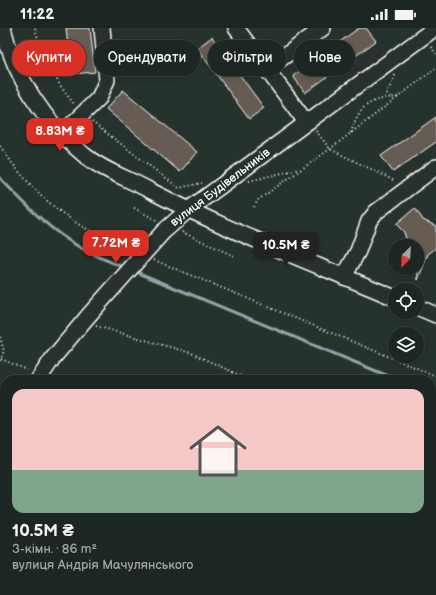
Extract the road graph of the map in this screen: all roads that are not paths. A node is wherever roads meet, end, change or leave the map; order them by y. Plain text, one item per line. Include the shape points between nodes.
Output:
1 (3, 28) edge
2 (102, 28) edge
3 (236, 28) edge
4 (324, 28) edge
5 (434, 28) edge
6 (245, 40) edge
7 (286, 55) edge
8 (272, 76) edge
9 (311, 126) junction
10 (62, 134) junction
11 (436, 167) edge
12 (188, 210) junction
13 (344, 277) junction
14 (388, 295) edge
15 (424, 310) edge
16 (436, 315) edge
17 (34, 375) edge

1 - 10 street via 20,73 32,95
2 - 10 street via 107,80 99,98
3 - 6 street
4 - 7 street
5 - 9 street, вулиця Будівельників
8 - 9 street
9 - 12 street, вулиця Будівельників
10 - 12 street via 84,155 105,168
11 - 13 street via 376,212
12 - 13 street
12 - 17 street, вулиця Будівельників, bridge via 166,229 90,319
13 - 14 street
15 - 16 street

